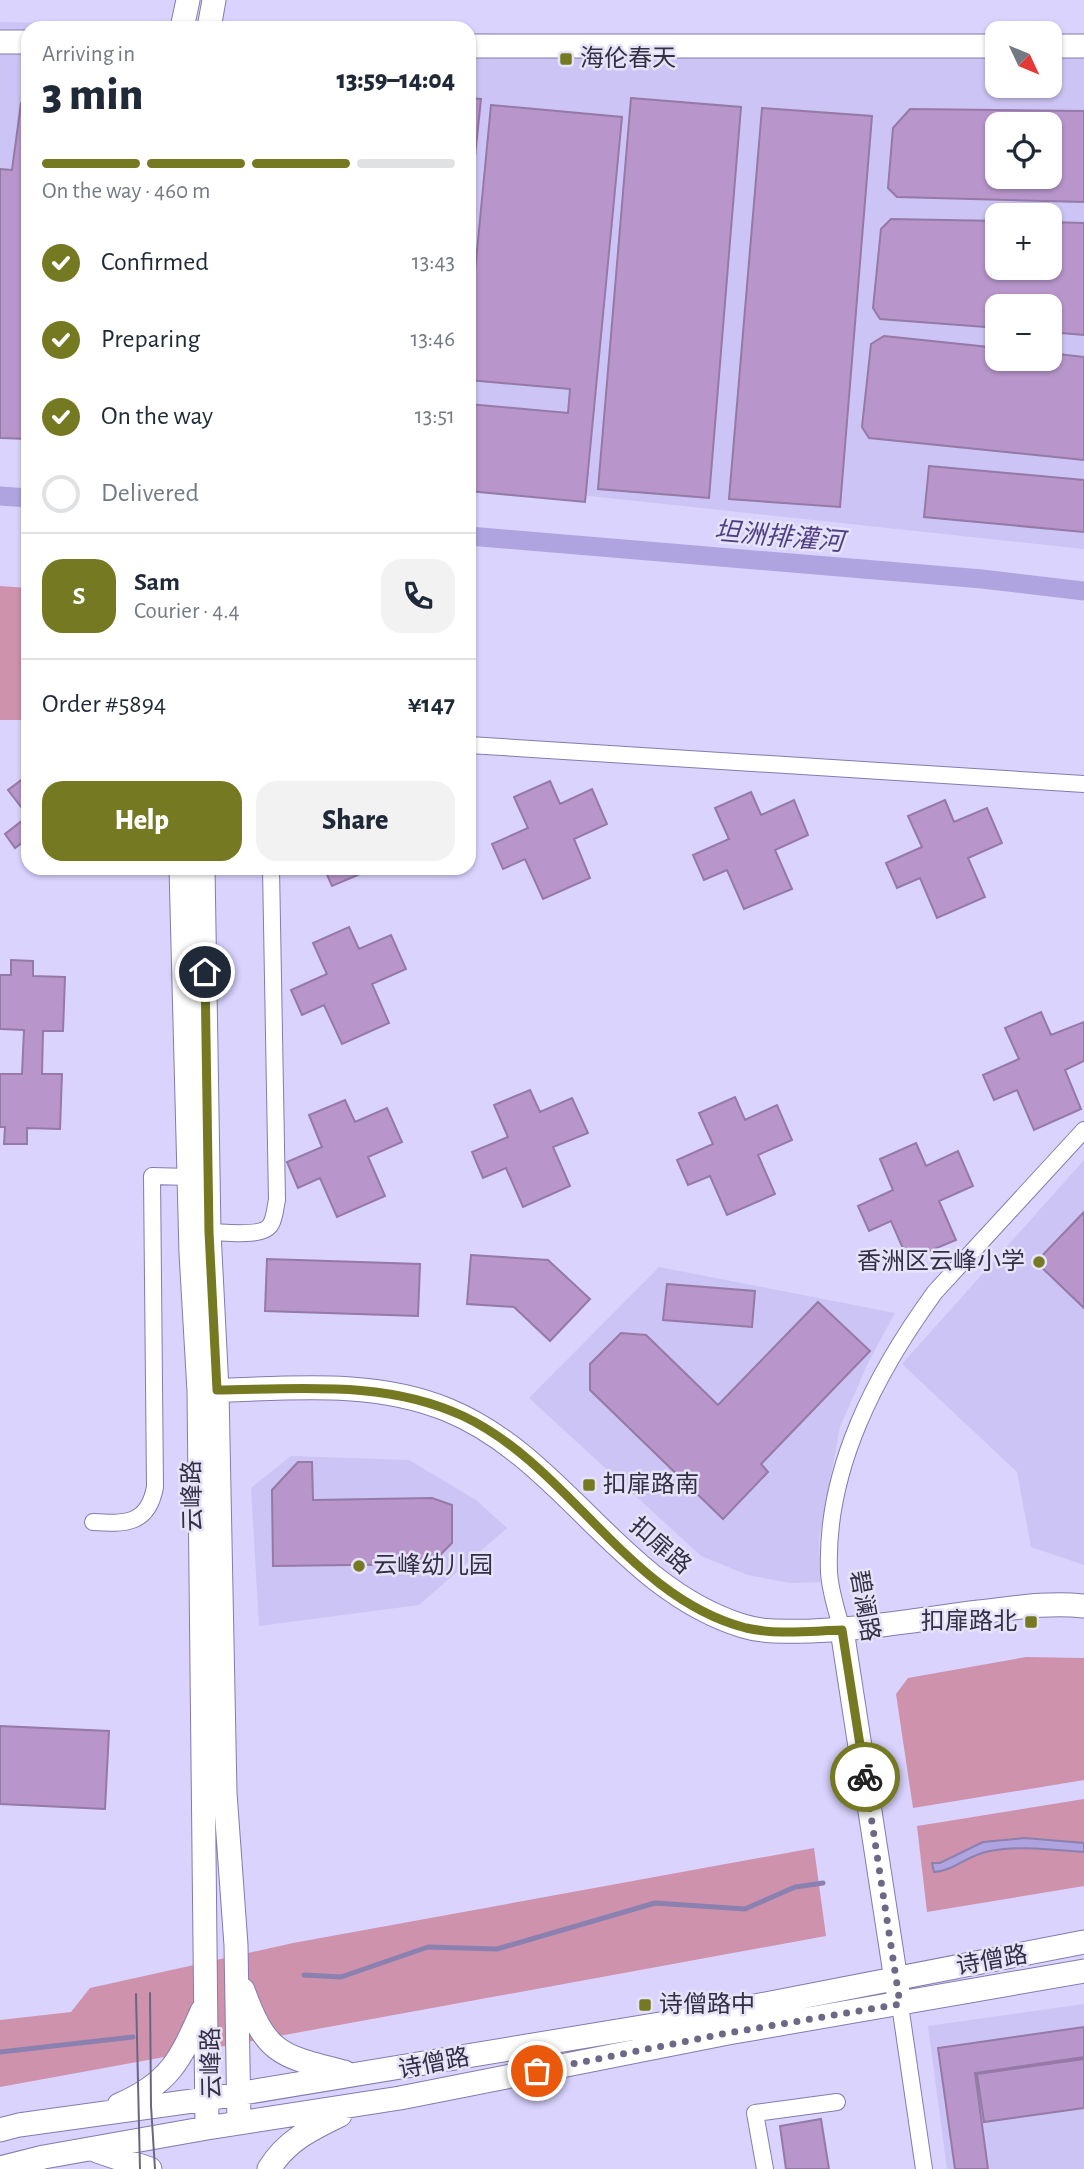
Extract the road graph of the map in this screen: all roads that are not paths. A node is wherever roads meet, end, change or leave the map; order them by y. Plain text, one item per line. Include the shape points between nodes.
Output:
1 (188, 0) edge
2 (214, 0) edge
3 (184, 21) edge
4 (210, 21) edge
5 (0, 42) edge
6 (21, 42) edge
7 (476, 46) edge
8 (985, 46) edge
9 (1062, 46) edge
10 (1084, 46) edge
11 (476, 746) edge
12 (1084, 783) edge
13 (180, 875) edge
14 (203, 875) edge
15 (271, 875) edge
16 (1084, 1130) edge
17 (189, 1177) junction
18 (209, 1232) junction
19 (208, 1390) junction
20 (93, 1522) dead end
21 (1084, 1606) edge
22 (842, 1630) junction
23 (1084, 1942) edge
24 (236, 1969) junction
25 (1084, 1971) edge
26 (896, 1979) junction
27 (900, 2004) junction
28 (205, 2005) junction
29 (354, 2075) junction
30 (239, 2094) junction
31 (207, 2099) junction
32 (837, 2102) dead end
33 (367, 2103) junction
34 (101, 2113) junction
35 (239, 2123) junction
36 (207, 2128) junction
37 (0, 2130) edge
38 (91, 2149) junction
39 (0, 2168) edge
40 (150, 2169) edge
41 (269, 2169) edge
42 (765, 2169) edge
43 (924, 2169) edge

1 - 3 street
2 - 4 street
5 - 6 street
7 - 8 street
9 - 10 street
11 - 12 street
13 - 17 street, 云峰路
14 - 18 street, 云峰路
15 - 18 street via 276,1200 266,1229 257,1233
16 - 22 street, 碧澜路 via 934,1292 865,1409 832,1511 829,1573
17 - 19 street, 云峰路
17 - 20 street via 152,1176 152,1499 145,1512 130,1522
18 - 19 street, 云峰路
19 - 22 street, 扣扉路 via 367,1390 447,1409 513,1447 643,1569 690,1604 736,1624 770,1632
19 - 24 street, 云峰路
19 - 28 street, 云峰路
21 - 22 street, 扣扉路 via 1020,1607
22 - 26 street, 碧澜路
23 - 26 street, 诗僧路
24 - 29 street via 265,2039 295,2059
24 - 30 street, 云峰路
25 - 27 street, 诗僧路
26 - 27 street, 碧澜路
26 - 29 street, 诗僧路
27 - 33 street, 诗僧路
27 - 43 street, 碧澜路
28 - 31 street, 云峰路
28 - 34 street via 186,2047 158,2084
29 - 30 street, 诗僧路
30 - 31 street, 诗僧路
30 - 35 street, 云峰路
31 - 34 street, 诗僧路
31 - 36 street, 云峰路
32 - 42 street via 755,2113
33 - 35 street, 诗僧路
33 - 41 street via 301,2135
34 - 37 street, 诗僧路
35 - 36 street, 诗僧路
36 - 38 street, 诗僧路
38 - 39 street, 诗僧路
38 - 40 street

